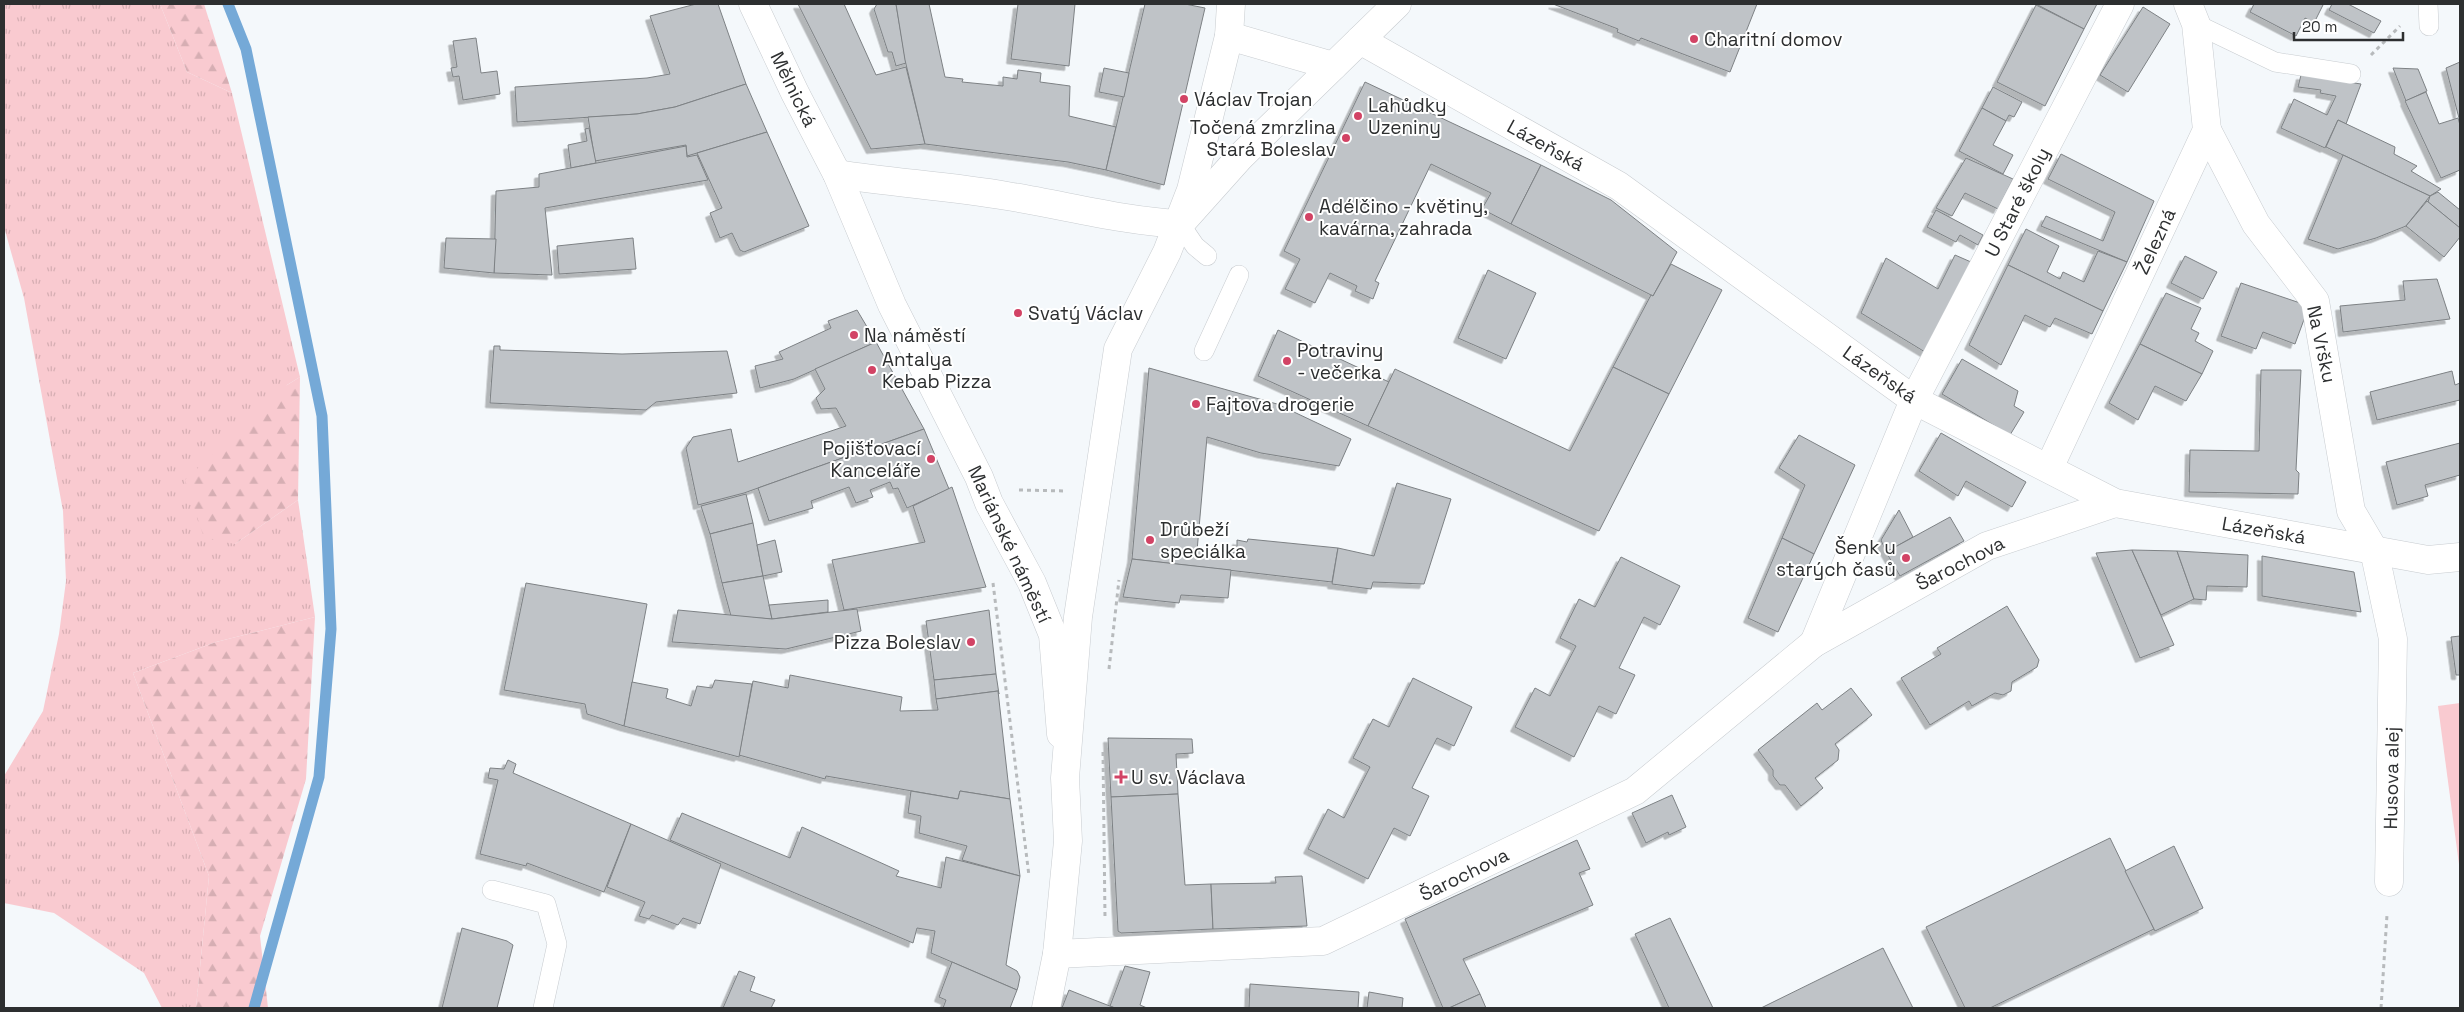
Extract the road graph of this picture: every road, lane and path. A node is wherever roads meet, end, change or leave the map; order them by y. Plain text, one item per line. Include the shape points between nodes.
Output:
1 (754, 4) edge
2 (1231, 4) edge
3 (1397, 4) edge
4 (2120, 4) edge
5 (2428, 4) edge
6 (2192, 14) edge
7 (2403, 23) dead end
8 (2429, 26) dead end
9 (1229, 36) junction
10 (1360, 40) junction
11 (2371, 56) dead end
12 (1333, 66) junction
13 (2351, 74) dead end
14 (2207, 130) junction
15 (837, 174) junction
16 (1180, 224) junction
17 (1207, 256) dead end
18 (1239, 275) dead end
19 (1204, 351) dead end
20 (1914, 400) junction
21 (2049, 468) junction
22 (2115, 503) junction
23 (2374, 550) junction
24 (2460, 557) edge
25 (1120, 575) dead end
26 (992, 582) dead end
27 (1814, 643) junction
28 (1109, 672) dead end
29 (1102, 750) dead end
30 (1065, 778) junction
31 (2389, 882) joint
32 (1030, 885) dead end
33 (492, 890) dead end
34 (1095, 952) junction
35 (1057, 954) junction
36 (543, 1008) edge
37 (1046, 1008) edge
38 (2381, 1008) edge

1 - 15 street, Mělnická
2 - 9 street, Mariánské náměstí
3 - 10 street
4 - 20 street, U Staré školy
5 - 8 lane
6 - 13 lane via 2275,62
6 - 14 street
7 - 11 path
9 - 12 street
9 - 16 street, Mariánské náměstí
10 - 12 street
10 - 20 street, Lázeňská via 1619,186
12 - 16 street via 1240,156
14 - 21 street, Železná
14 - 23 street, Na Vršku via 2256,224 2315,301 2351,511
15 - 16 street via 1004,195 1151,223
15 - 30 street, Mariánské náměstí via 892,305 1032,583 1052,635
16 - 17 lane via 1195,246
16 - 30 street, Mariánské náměstí via 1118,349 1078,617
18 - 19 lane
20 - 21 street, Lázeňská
20 - 27 street, Šarochova
21 - 22 street, Lázeňská
22 - 23 street, Lázeňská
22 - 27 street, Šarochova via 1986,546
23 - 24 street, Lázeňská via 2428,560
23 - 31 street, Husova alej via 2393,638
25 - 28 path
26 - 32 path
27 - 34 street, Šarochova via 1634,791 1324,941
29 - 34 path via 1105,928
30 - 35 street via 1068,841
31 - 38 path
33 - 36 lane via 546,904 557,944
34 - 35 street, Šarochova
35 - 37 street

